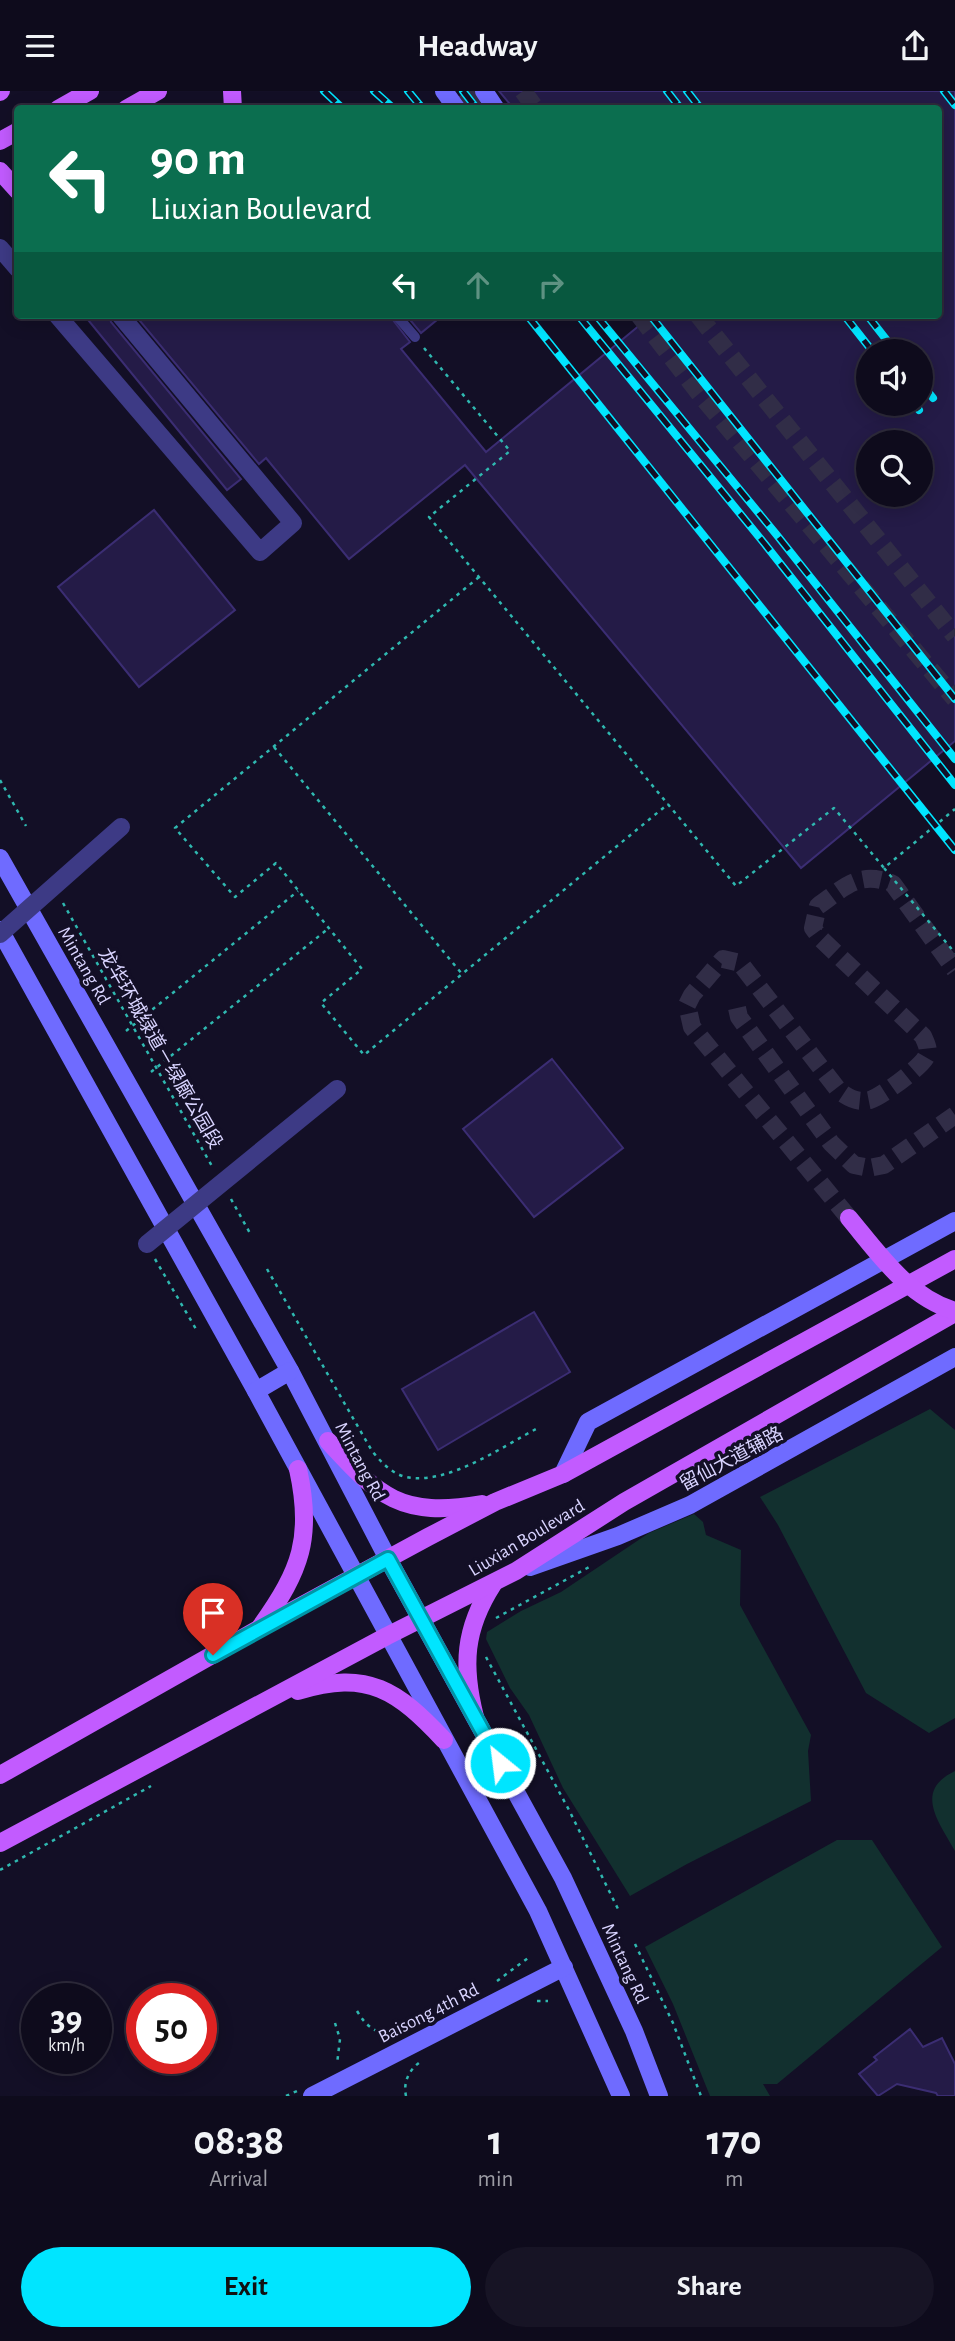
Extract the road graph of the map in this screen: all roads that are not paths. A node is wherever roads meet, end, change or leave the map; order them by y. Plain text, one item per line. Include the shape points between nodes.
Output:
1 (90, 91) edge
2 (158, 91) edge
3 (65, 105) edge
4 (133, 105) edge
5 (0, 170) edge
6 (14, 186) edge
7 (0, 248) edge
8 (14, 264) edge
9 (60, 319) edge
10 (123, 319) edge
11 (399, 319) edge
12 (415, 337) road end
13 (121, 827) dead end
14 (0, 858) edge
15 (0, 932) edge
16 (337, 1089) dead end
17 (849, 1219) tunnel mouth
18 (955, 1221) edge
19 (147, 1244) road end
20 (955, 1259) edge
21 (955, 1312) edge
22 (955, 1357) edge
23 (290, 1371) junction
24 (256, 1391) junction
25 (328, 1441) junction
26 (298, 1469) junction
27 (563, 1474) junction
28 (495, 1502) junction
29 (388, 1559) junction
30 (516, 1571) junction
31 (355, 1579) junction
32 (495, 1582) junction
33 (421, 1618) junction
34 (260, 1628) junction
35 (387, 1636) junction
36 (265, 1702) junction
37 (475, 1717) junction
38 (444, 1740) junction
39 (0, 1775) edge
40 (0, 1843) edge
41 (564, 1967) junction
42 (304, 2093) edge
43 (621, 2096) edge
44 (659, 2096) edge

1 - 3 main road
2 - 4 main road
5 - 6 main road, bridge
7 - 8 street
9 - 10 street via 260,552 293,523
11 - 12 lane
13 - 15 street, bridge
14 - 23 main road, Mintang Rd
15 - 24 main road
16 - 19 street, bridge
17 - 21 main road, bridge via 916,1291
18 - 27 main road via 588,1422
20 - 27 main road, Liuxian Boulevard
21 - 30 main road, Liuxian Boulevard via 624,1501
22 - 30 main road, 留仙大道辅路 via 690,1505
23 - 24 main road
23 - 25 main road, Mintang Rd
24 - 26 main road
25 - 28 main road via 371,1487 388,1498 427,1507
25 - 29 main road, Mintang Rd
26 - 31 main road
26 - 34 main road via 305,1513 304,1545 286,1589
27 - 28 main road, Liuxian Boulevard
28 - 29 main road, Liuxian Boulevard
29 - 31 main road, Liuxian Boulevard
29 - 33 main road, Mintang Rd
30 - 32 main road, Liuxian Boulevard
31 - 34 main road, Liuxian Boulevard
31 - 35 main road
32 - 33 main road, Liuxian Boulevard
32 - 37 main road via 482,1601 468,1640 466,1683
33 - 35 main road, Liuxian Boulevard
33 - 37 main road, Mintang Rd
34 - 39 main road, Liuxian Boulevard
35 - 36 main road, Liuxian Boulevard
35 - 38 main road
36 - 38 main road via 327,1685 372,1685 405,1701
36 - 40 main road, Liuxian Boulevard
37 - 44 main road, Mintang Rd via 563,1878
38 - 41 main road
41 - 42 main road, Baisong 4th Rd
41 - 43 main road

